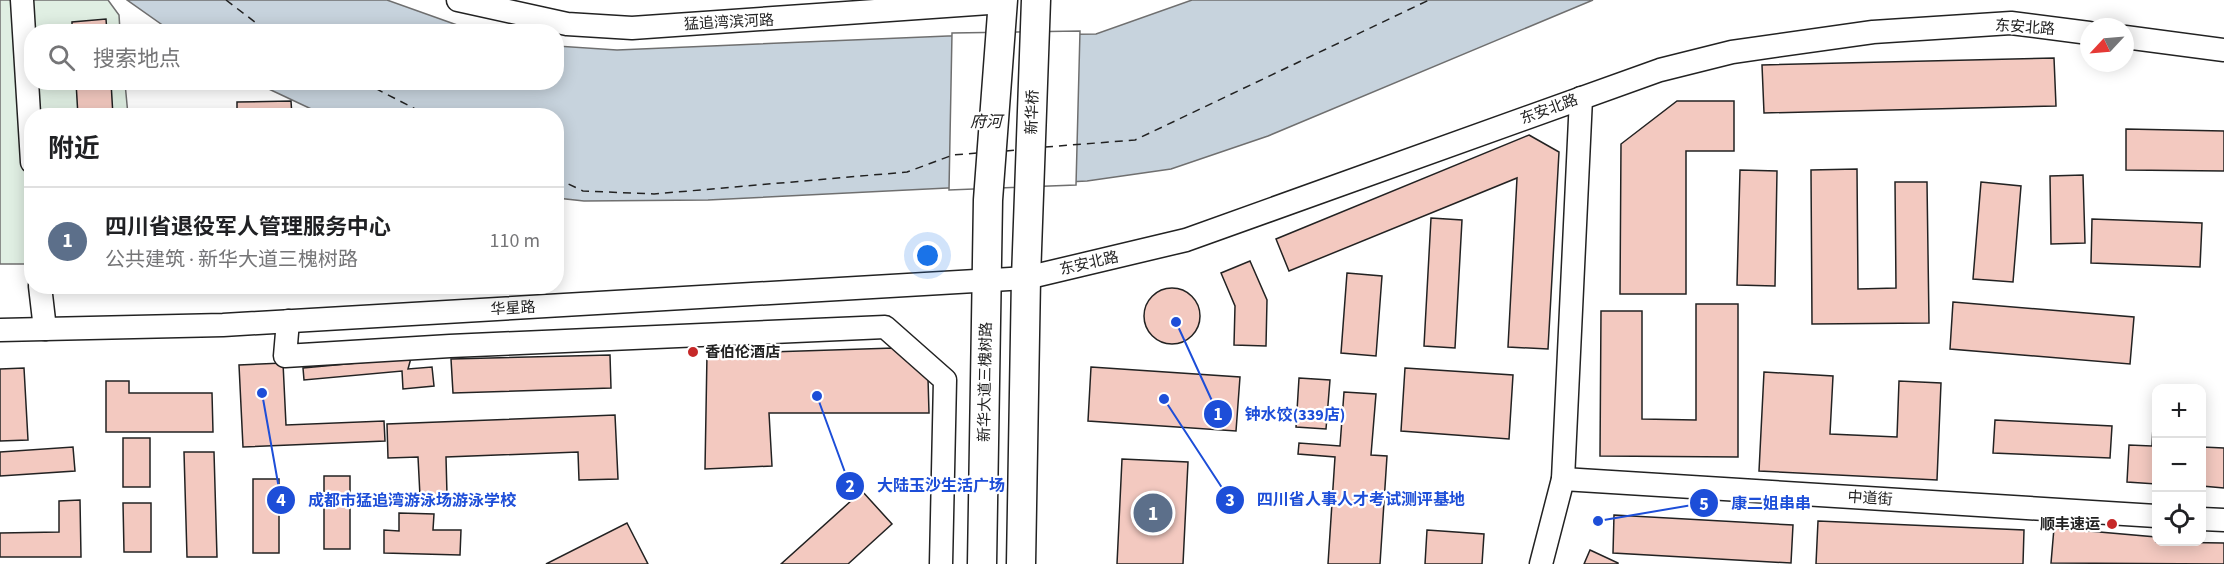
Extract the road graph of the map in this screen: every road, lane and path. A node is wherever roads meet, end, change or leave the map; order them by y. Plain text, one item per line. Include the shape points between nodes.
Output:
1 (22, 0) edge
2 (458, 0) edge
3 (1038, 6) edge
4 (1002, 10) edge
5 (24, 32) edge
6 (2080, 32) edge
7 (2134, 38) edge
8 (2224, 50) edge
9 (28, 90) edge
10 (1581, 98) junction
11 (29, 108) edge
12 (1026, 278) junction
13 (986, 281) junction
14 (41, 294) edge
15 (288, 321) junction
16 (45, 329) junction
17 (0, 330) edge
18 (1563, 479) junction
19 (2152, 516) edge
20 (2206, 519) edge
21 (2224, 520) edge
22 (941, 564) edge
23 (982, 564) edge
24 (1021, 564) edge
25 (1541, 564) edge

1 - 5 street
2 - 4 street, 猛追湾滨河路 via 567,24 632,28
3 - 12 main road, 新华桥
4 - 13 main road, 新华大道三槐树路
6 - 10 street, 东安北路 via 2011,23 1873,32 1732,52 1660,70
7 - 8 street
9 - 11 street
10 - 12 street, 东安北路 via 1186,240
10 - 18 street
12 - 13 street, 华星路
12 - 24 main road
13 - 15 street, 华星路
13 - 23 main road, 新华大道三槐树路
14 - 16 street
15 - 16 street, 华星路
15 - 22 street via 285,356 885,327 945,380
16 - 17 street, 华星路
18 - 19 street, 中道街
18 - 25 street
20 - 21 street

